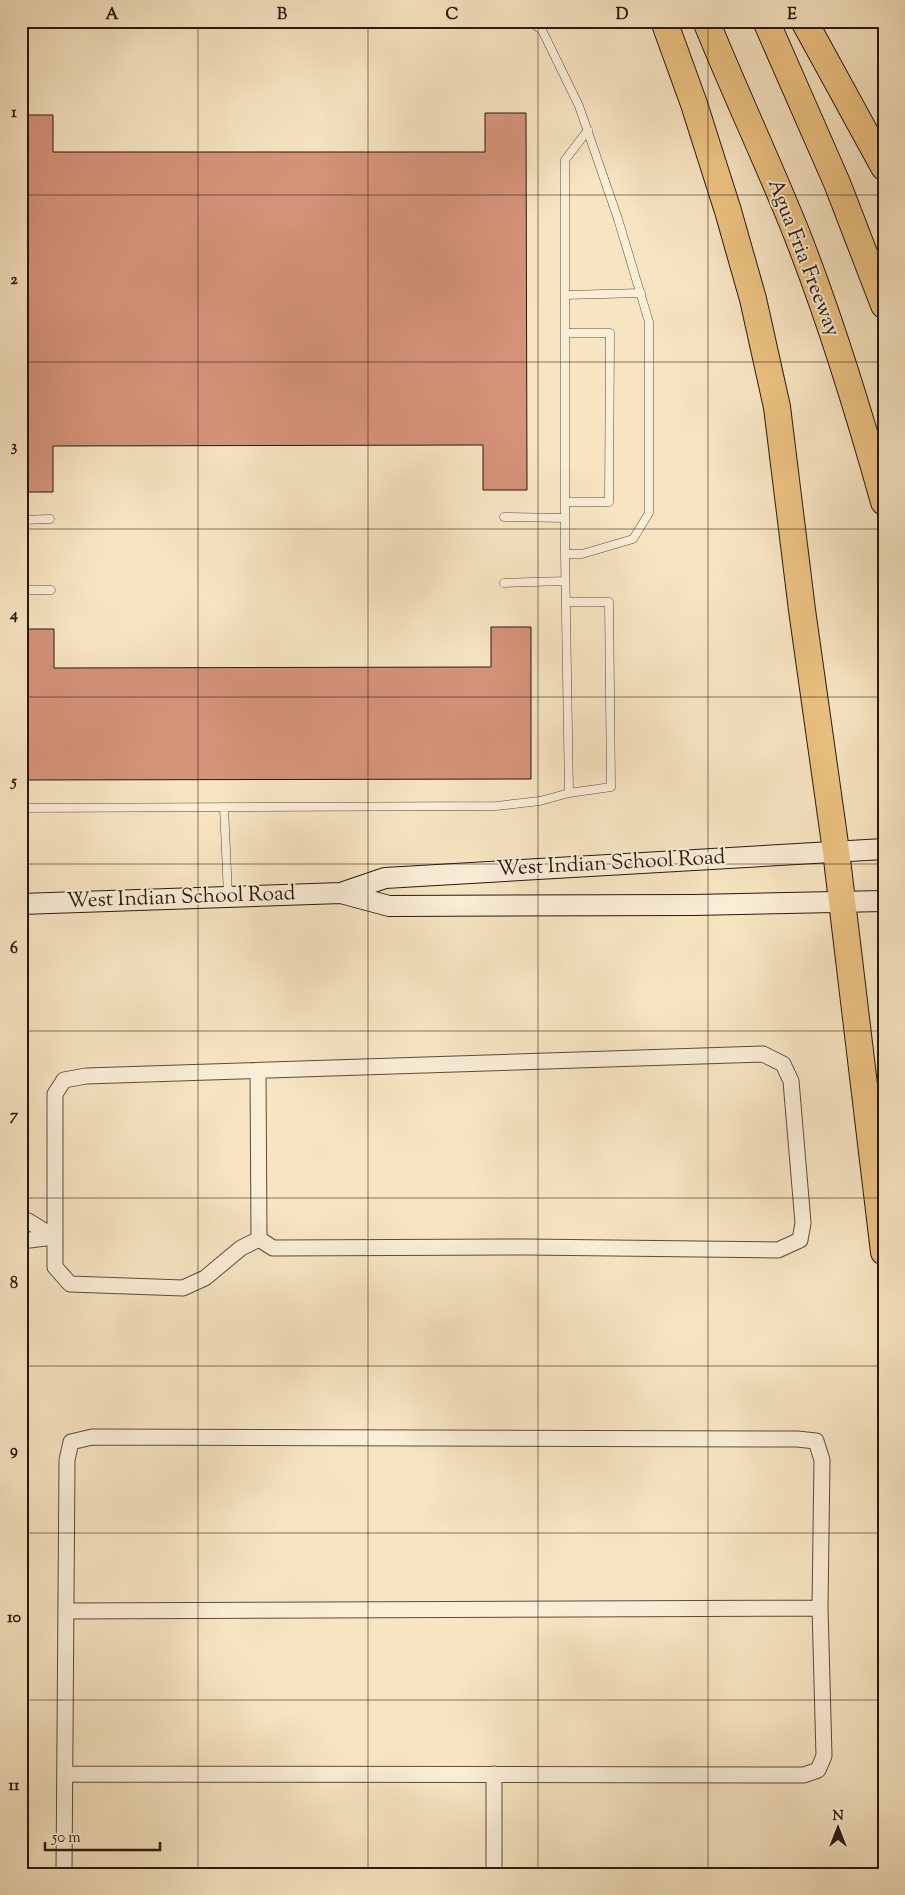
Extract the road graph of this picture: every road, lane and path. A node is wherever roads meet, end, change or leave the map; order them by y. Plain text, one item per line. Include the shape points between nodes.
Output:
1 (530, 21) edge
2 (664, 21) edge
3 (706, 21) edge
4 (766, 21) edge
5 (804, 21) edge
6 (588, 130) junction
7 (884, 167) edge
8 (641, 293) junction
9 (565, 295) junction
10 (884, 305) edge
11 (565, 333) junction
12 (565, 502) junction
13 (884, 502) edge
14 (504, 517) dead end
15 (565, 518) junction
16 (50, 519) dead end
17 (21, 520) edge
18 (565, 554) junction
19 (565, 582) junction
20 (504, 584) dead end
21 (21, 590) edge
22 (51, 590) dead end
23 (566, 602) junction
24 (569, 793) junction
25 (224, 807) junction
26 (21, 808) edge
27 (879, 849) edge
28 (836, 851) junction
29 (341, 893) junction
30 (228, 897) junction
31 (842, 901) junction
32 (880, 901) edge
33 (21, 904) edge
34 (258, 1071) junction
35 (21, 1220) edge
36 (54, 1237) junction
37 (259, 1239) junction
38 (21, 1241) edge
39 (884, 1252) edge
40 (820, 1608) junction
41 (66, 1611) junction
42 (65, 1774) junction
43 (494, 1774) junction
44 (64, 1874) edge
45 (494, 1874) edge

1 - 6 lane via 542,30
2 - 28 highway via 713,158 769,368 777,407
3 - 13 highway, Agua Fria Freeway via 818,290
4 - 10 highway via 837,182
5 - 7 highway
6 - 8 lane
6 - 9 lane via 565,160
8 - 9 lane
8 - 18 lane via 649,322 649,513 633,540 582,554
9 - 11 lane
11 - 12 lane
11 - 12 lane via 610,333 609,502
12 - 15 lane
14 - 15 lane
15 - 18 lane
16 - 17 lane
18 - 19 lane
19 - 20 lane
19 - 23 lane
21 - 22 lane
23 - 24 lane
23 - 24 lane via 609,602 611,787
24 - 25 lane via 540,801 496,806
25 - 26 lane
25 - 30 lane
27 - 28 main road, West Indian School Road
28 - 29 main road, West Indian School Road via 386,878
28 - 31 highway
29 - 30 main road, West Indian School Road
29 - 31 main road, West Indian School Road via 389,906
30 - 33 main road, West Indian School Road
31 - 32 main road, West Indian School Road
31 - 39 highway
34 - 36 street via 86,1076 64,1080 55,1094
34 - 37 street
34 - 37 street via 763,1054 783,1064 791,1081 804,1223 800,1240 778,1250 274,1248
35 - 36 street
36 - 37 street via 55,1267 70,1284 183,1288 205,1278 241,1248
36 - 38 street
40 - 41 street
40 - 41 street via 822,1460 816,1441 92,1437 71,1442 67,1460
40 - 43 street via 824,1756 818,1770 804,1775
41 - 42 street
42 - 43 street
42 - 44 street
43 - 45 street

